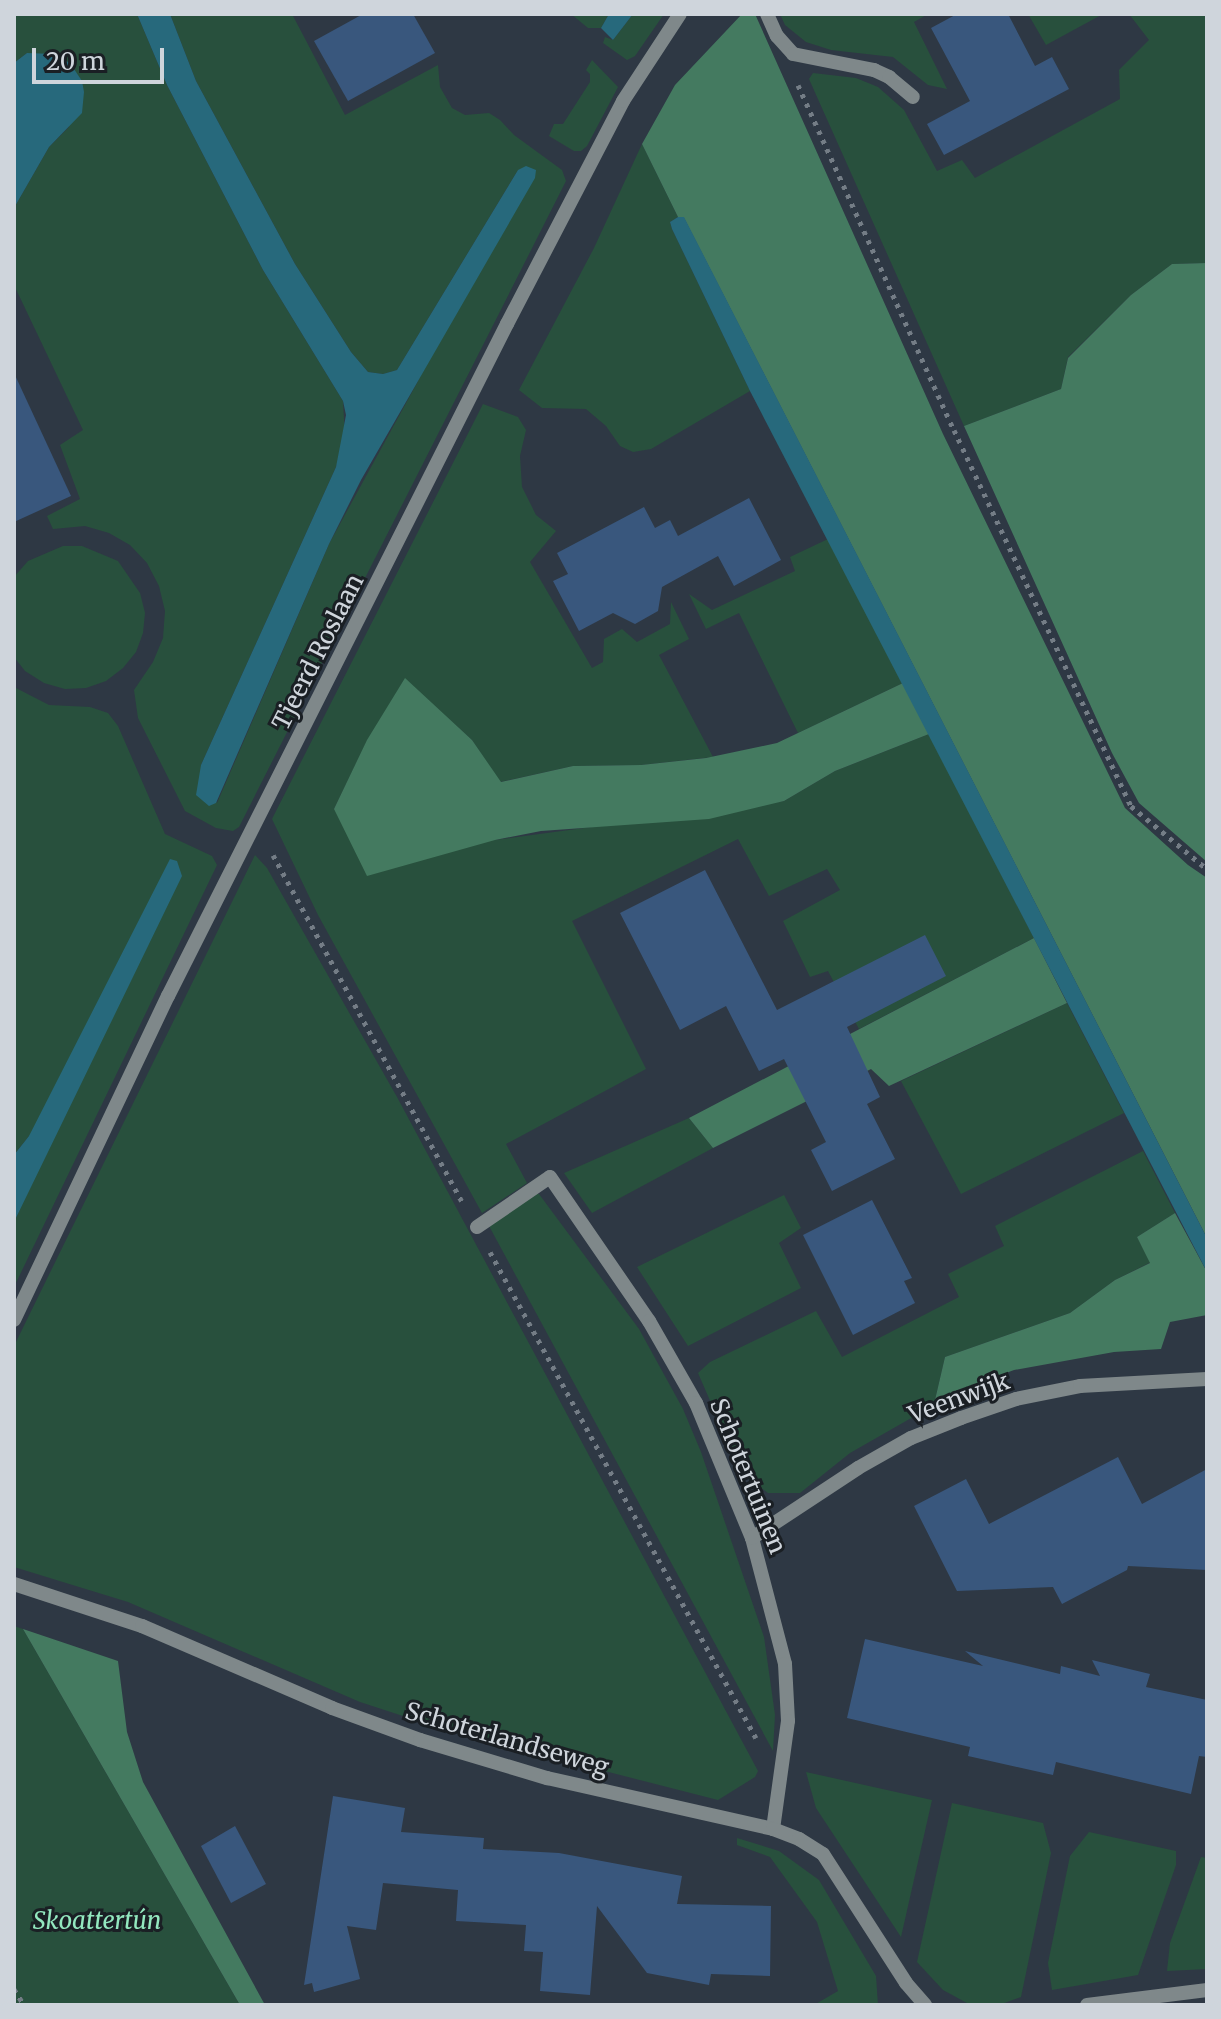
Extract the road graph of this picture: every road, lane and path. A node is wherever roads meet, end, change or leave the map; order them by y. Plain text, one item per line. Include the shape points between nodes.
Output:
1 (680, 14) edge
2 (767, 14) edge
3 (777, 36) junction
4 (913, 97) dead end
5 (256, 825) junction
6 (1207, 869) edge
7 (477, 1227) junction
8 (14, 1320) edge
9 (1207, 1379) edge
10 (752, 1538) junction
11 (14, 1584) edge
12 (782, 1784) junction
13 (773, 1829) junction
14 (14, 1989) edge
15 (1207, 1990) edge
16 (24, 2005) edge
17 (925, 2005) edge
18 (1087, 2005) edge

1 - 5 street, Tjeerd Roslaan via 609,129
2 - 3 street
3 - 4 street via 793,54 874,70
3 - 6 path via 947,416 1131,806
5 - 7 path
5 - 8 street, Tjeerd Roslaan
7 - 10 street, Schotertuinen via 550,1177 681,1373
7 - 12 path
9 - 10 street, Veenwijk via 1080,1386 1016,1399 961,1418 858,1468
10 - 12 street, Schotertuinen via 785,1664 788,1721
11 - 13 street, Schoterlandseweg via 142,1626 420,1740 547,1778
12 - 13 street, Schotertuinen
13 - 17 street, Schoterlandseweg via 823,1854
14 - 16 path
15 - 18 street

